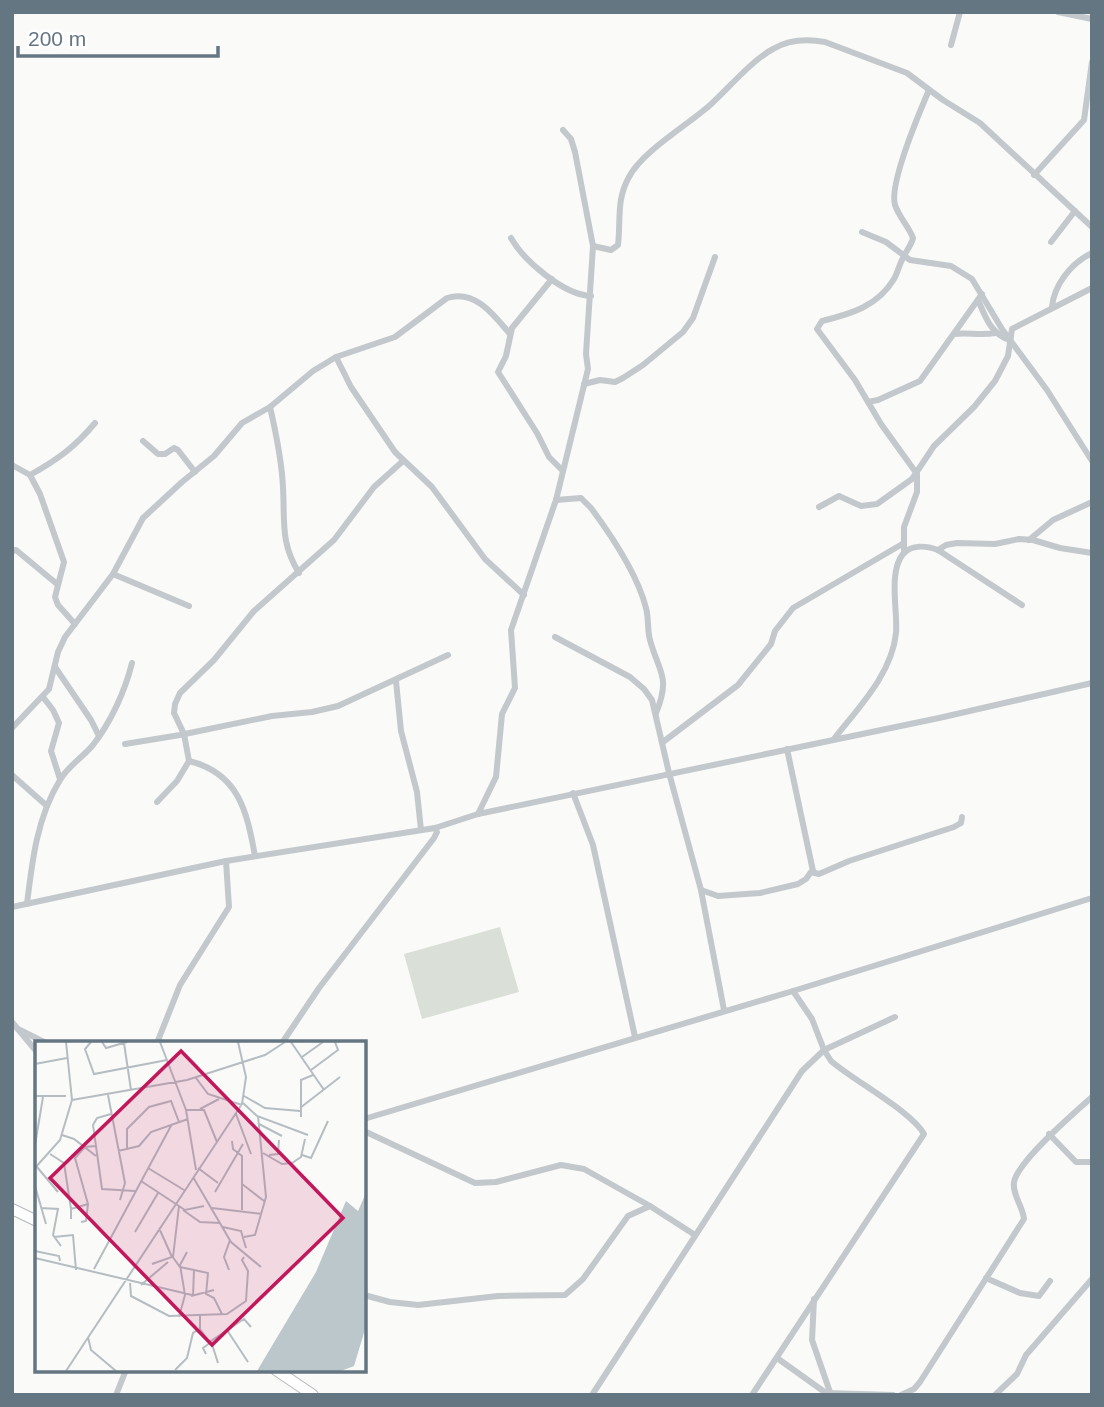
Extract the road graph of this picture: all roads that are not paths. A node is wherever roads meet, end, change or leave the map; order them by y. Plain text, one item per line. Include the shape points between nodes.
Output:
1 (960, 12) edge
2 (1062, 13) edge
3 (1092, 19) edge
4 (951, 45) dead end
5 (1092, 62) edge
6 (929, 90) junction
7 (1088, 121) edge
8 (563, 131) dead end
9 (1034, 175) junction
10 (1075, 211) junction
11 (1092, 227) edge
12 (862, 232) dead end
13 (511, 238) dead end
14 (1051, 242) dead end
15 (593, 246) junction
16 (1092, 253) edge
17 (904, 255) junction
18 (715, 257) dead end
19 (552, 279) junction
20 (1092, 288) edge
21 (591, 296) junction
22 (980, 297) junction
23 (1052, 307) junction
24 (995, 333) junction
25 (510, 334) junction
26 (954, 334) junction
27 (1010, 341) junction
28 (336, 357) junction
29 (584, 384) junction
30 (868, 401) junction
31 (270, 407) junction
32 (95, 423) dead end
33 (143, 441) dead end
34 (403, 461) junction
35 (1092, 461) edge
36 (12, 465) edge
37 (562, 470) junction
38 (195, 472) junction
39 (917, 474) junction
40 (30, 475) junction
41 (556, 500) junction
42 (1092, 502) edge
43 (819, 507) dead end
44 (1029, 540) junction
45 (904, 543) junction
46 (939, 550) junction
47 (12, 551) edge
48 (904, 553) junction
49 (1092, 553) edge
50 (299, 573) junction
51 (113, 574) junction
52 (57, 583) junction
53 (524, 595) junction
54 (190, 606) dead end
55 (1022, 606) dead end
56 (75, 624) junction
57 (555, 637) dead end
58 (448, 655) dead end
59 (132, 663) dead end
60 (55, 667) junction
61 (396, 681) junction
62 (1092, 684) edge
63 (43, 697) junction
64 (656, 713) junction
65 (12, 728) edge
66 (184, 734) junction
67 (99, 736) junction
68 (834, 739) junction
69 (663, 743) junction
70 (125, 744) dead end
71 (787, 749) junction
72 (189, 761) junction
73 (669, 773) junction
74 (12, 775) edge
75 (60, 779) junction
76 (573, 793) junction
77 (157, 802) dead end
78 (47, 806) junction
79 (478, 814) junction
80 (962, 817) dead end
81 (435, 828) junction
82 (421, 830) junction
83 (255, 856) junction
84 (226, 861) junction
85 (813, 871) junction
86 (701, 890) junction
87 (1092, 898) edge
88 (27, 904) junction
89 (12, 907) edge
90 (793, 991) junction
91 (724, 1010) junction
92 (895, 1017) dead end
93 (14, 1025) edge
94 (635, 1037) junction
95 (42, 1041) edge
96 (158, 1041) edge
97 (283, 1041) edge
98 (35, 1050) edge
99 (824, 1051) junction
100 (1092, 1097) edge
101 (366, 1118) edge
102 (366, 1132) edge
103 (1049, 1134) junction
104 (1092, 1162) edge
105 (650, 1206) junction
106 (12, 1209) edge
107 (35, 1220) edge
108 (695, 1235) junction
109 (986, 1278) junction
110 (1092, 1279) edge
111 (1050, 1281) dead end
112 (366, 1296) edge
113 (814, 1299) junction
114 (777, 1358) junction
115 (125, 1372) edge
116 (279, 1372) edge
117 (831, 1394) edge
118 (116, 1395) edge
119 (313, 1395) edge
120 (592, 1395) edge
121 (752, 1395) edge
122 (893, 1395) edge
123 (901, 1395) edge
124 (995, 1395) edge

1 - 4 street
2 - 3 street
5 - 7 street
6 - 9 street via 990,130
6 - 15 street via 899,69 825,42 802,40 774,48 635,167 619,200 618,245 611,250
6 - 17 street via 903,155 894,197 913,238
7 - 9 street
8 - 15 street via 575,152
9 - 10 street
10 - 11 street
10 - 14 street
12 - 17 street
13 - 19 street via 524,257
15 - 21 street
16 - 23 street via 1071,267 1055,292
17 - 22 street via 916,262 940,263 962,271 972,279
17 - 30 street via 893,281 875,299 853,314 822,321 817,327
18 - 29 street via 693,318 683,332 623,378
19 - 21 street via 573,293
19 - 25 street
20 - 23 street
21 - 29 street
22 - 24 street
22 - 26 street
22 - 27 street
23 - 27 street via 1012,329
24 - 26 street
24 - 27 street
25 - 28 street via 478,301 453,296 395,337
25 - 37 street via 498,374 549,457
26 - 30 street via 920,381
27 - 35 street
27 - 39 street via 995,382 934,446
28 - 31 street
28 - 34 street via 358,398
29 - 37 street
30 - 39 street
31 - 38 street via 242,423
31 - 50 street via 283,486 283,534
32 - 40 street via 59,459
33 - 38 street via 158,454 178,450
34 - 50 street via 374,487 339,534
34 - 53 street via 438,495 485,559
36 - 40 street
37 - 41 street
38 - 51 street via 141,521
39 - 43 street via 877,504 861,506 839,496
39 - 45 street
40 - 52 street via 63,555
41 - 53 street
41 - 64 street via 581,498 591,508 639,588 650,641 663,674 664,692
42 - 44 street via 1053,520
44 - 46 street via 957,542
44 - 49 street
45 - 48 street
45 - 69 street via 793,608 738,685
46 - 48 street via 917,547
46 - 55 street
47 - 52 street via 24,554
48 - 68 street via 895,583 897,622 891,655 877,682
50 - 66 street via 254,611 180,693 174,713
51 - 54 street
51 - 56 street
52 - 56 street via 58,606
53 - 79 street via 511,630 515,684 502,714 496,777
56 - 60 street via 58,652
57 - 64 street via 638,682
58 - 61 street
59 - 67 street via 127,683
60 - 63 street via 52,684
60 - 67 street
61 - 66 street via 328,709
61 - 82 street
62 - 68 street
63 - 65 street
63 - 75 street via 58,720 51,754
64 - 69 street
66 - 70 street
66 - 72 street
67 - 75 street
68 - 71 street
69 - 73 street
71 - 73 street
71 - 85 street
72 - 77 street
72 - 83 street via 220,774 232,789 247,815
73 - 76 street
73 - 86 street
74 - 78 street
75 - 78 street
76 - 79 street
76 - 94 street via 593,845
78 - 88 street
79 - 81 street
80 - 85 street via 961,823 944,831 819,874
81 - 82 street
81 - 97 street via 434,838
82 - 83 street
83 - 84 street
84 - 88 street
84 - 96 street via 229,907 180,985
85 - 86 street via 798,884 761,893 718,896
86 - 91 street
87 - 90 street
88 - 89 street
90 - 91 street
90 - 99 street via 812,1018
91 - 94 street
92 - 99 street
93 - 95 street
93 - 98 street
94 - 101 street
99 - 108 street via 802,1071
99 - 113 street via 925,1134
100 - 103 street
102 - 105 street via 475,1183 496,1182 548,1166 573,1166
103 - 104 street via 1076,1162
103 - 109 street via 1016,1175 1013,1186 1024,1219
105 - 108 street
105 - 112 street via 628,1216 583,1279 565,1295 418,1305
106 - 107 highway
108 - 120 street
109 - 111 street via 1039,1296
109 - 123 street via 920,1382
110 - 124 street
113 - 114 street
113 - 117 street via 812,1340
114 - 117 street
114 - 121 street
115 - 118 street
116 - 119 highway
117 - 122 street

